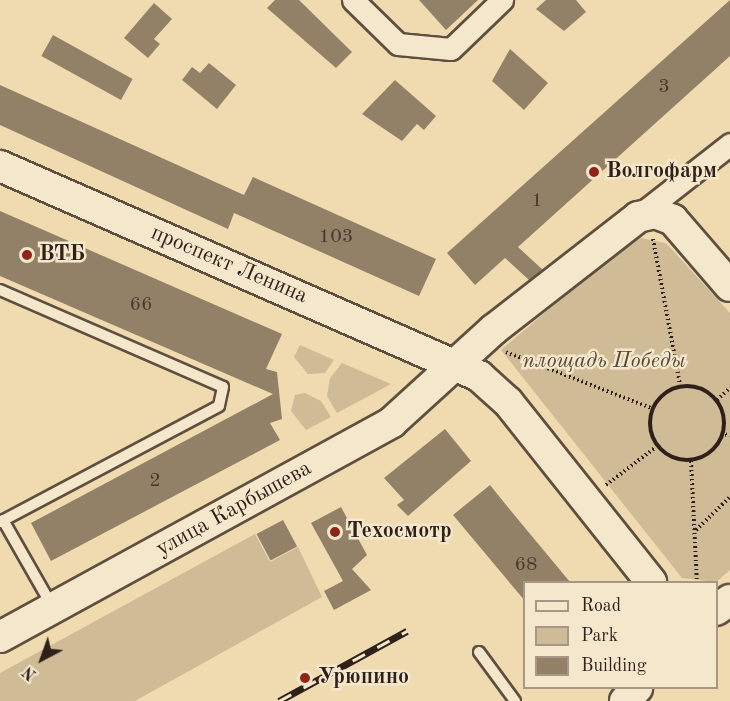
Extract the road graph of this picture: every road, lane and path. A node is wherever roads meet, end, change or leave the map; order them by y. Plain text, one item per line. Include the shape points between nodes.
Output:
1 (353, 0) edge
2 (502, 0) edge
3 (730, 144) edge
4 (0, 166) edge
5 (645, 227) junction
6 (730, 286) edge
7 (0, 290) edge
8 (501, 350) dead end
9 (457, 365) junction
10 (680, 385) junction
11 (730, 388) edge
12 (717, 400) junction
13 (651, 408) junction
14 (721, 433) junction
15 (730, 436) edge
16 (656, 447) junction
17 (691, 460) junction
18 (606, 485) dead end
19 (730, 496) edge
20 (2, 521) edge
21 (696, 531) junction
22 (650, 581) edge
23 (697, 581) edge
24 (730, 600) edge
25 (54, 609) junction
26 (718, 609) edge
27 (0, 637) edge
28 (479, 652) dead end
29 (635, 689) edge
30 (515, 701) edge
31 (625, 701) edge

1 - 2 street via 398,44 451,49
3 - 5 street
4 - 9 main road, проспект Ленина
5 - 6 main road via 655,213 673,220
5 - 9 main road via 493,330
5 - 10 path
7 - 20 lane via 223,387 219,406
8 - 13 path
9 - 22 main road via 492,385 508,402
9 - 25 main road, улица Карбышева via 392,422
10 - 12 path via 698,386
10 - 13 path
11 - 12 path
12 - 14 path via 725,417
13 - 16 path
14 - 15 path
14 - 17 path via 711,450
16 - 17 path
16 - 18 path
17 - 21 path
19 - 21 path
20 - 25 lane
21 - 23 path
24 - 26 main road
25 - 27 main road, улица Карбышева
28 - 30 lane
29 - 31 main road

